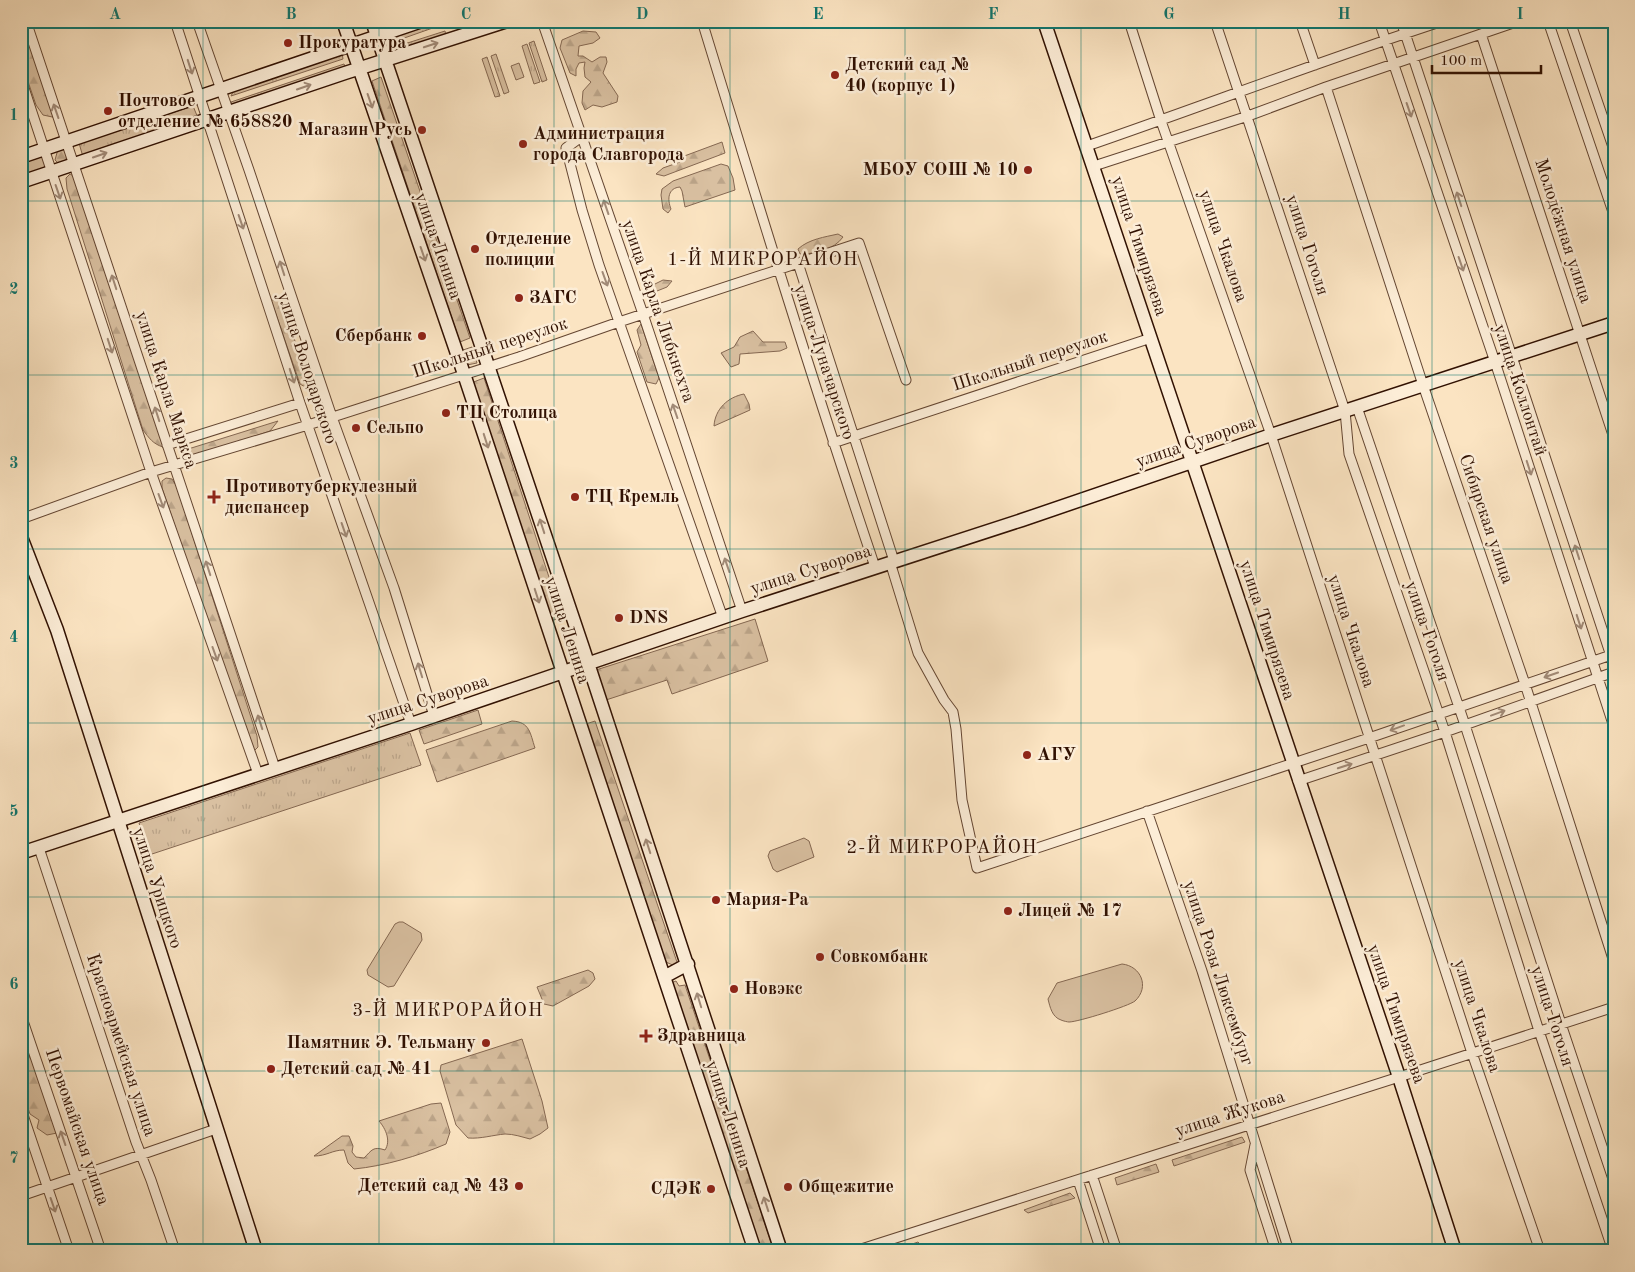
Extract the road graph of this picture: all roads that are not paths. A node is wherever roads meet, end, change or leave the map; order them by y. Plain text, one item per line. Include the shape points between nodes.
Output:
1 (26, 21) edge
2 (174, 21) edge
3 (197, 21) edge
4 (343, 21) edge
5 (372, 21) edge
6 (422, 21) edge
7 (507, 21) edge
8 (542, 21) edge
9 (702, 21) edge
10 (1044, 21) edge
11 (1129, 21) edge
12 (1215, 21) edge
13 (1300, 21) edge
14 (1379, 21) edge
15 (1401, 21) edge
16 (1443, 21) edge
17 (1519, 21) edge
18 (1548, 21) edge
19 (1570, 21) edge
20 (1405, 34) junction
21 (1481, 34) junction
22 (377, 37) junction
23 (1385, 40) junction
24 (351, 46) junction
25 (1412, 57) junction
26 (385, 60) junction
27 (1393, 64) junction
28 (1315, 65) junction
29 (359, 68) junction
30 (21, 79) edge
31 (1326, 87) junction
32 (221, 90) junction
33 (1240, 92) junction
34 (200, 97) junction
35 (228, 112) junction
36 (1248, 116) junction
37 (207, 119) junction
38 (1161, 120) junction
39 (581, 137) junction
40 (67, 142) junction
41 (1170, 142) junction
42 (1087, 146) junction
43 (44, 149) junction
44 (1614, 150) edge
45 (21, 157) edge
46 (74, 164) junction
47 (1094, 166) junction
48 (51, 171) junction
49 (21, 182) edge
50 (1614, 215) edge
51 (798, 263) junction
52 (778, 270) junction
53 (643, 314) junction
54 (619, 322) junction
55 (1614, 323) edge
56 (1580, 334) junction
57 (1151, 338) junction
58 (1511, 357) junction
59 (1495, 362) junction
60 (488, 366) junction
61 (464, 374) junction
62 (906, 380) dead end
63 (1423, 385) junction
64 (300, 403) junction
65 (1351, 409) junction
66 (332, 417) junction
67 (308, 425) junction
68 (1271, 435) junction
69 (854, 437) junction
70 (1614, 438) edge
71 (833, 444) junction
72 (167, 445) junction
73 (1192, 462) junction
74 (174, 466) junction
75 (150, 472) junction
76 (21, 519) edge
77 (21, 537) edge
78 (892, 562) junction
79 (875, 567) junction
80 (742, 611) junction
81 (723, 618) junction
82 (1612, 654) edge
83 (1591, 661) junction
84 (589, 663) junction
85 (1614, 665) edge
86 (1614, 672) edge
87 (563, 673) junction
88 (1598, 677) junction
89 (1525, 684) junction
90 (1530, 702) junction
91 (1458, 706) junction
92 (1439, 713) junction
93 (434, 716) junction
94 (411, 724) junction
95 (1466, 725) junction
96 (1614, 727) edge
97 (1445, 732) junction
98 (1369, 738) junction
99 (1375, 756) junction
100 (1293, 763) junction
101 (275, 768) junction
102 (258, 774) junction
103 (1298, 781) junction
104 (1147, 811) junction
105 (117, 822) junction
106 (39, 848) junction
107 (21, 853) edge
108 (1614, 962) edge
109 (688, 964) junction
110 (664, 977) junction
111 (1614, 1007) edge
112 (21, 1015) edge
113 (1561, 1024) junction
114 (1539, 1031) junction
115 (1472, 1054) junction
116 (1399, 1077) junction
117 (21, 1109) edge
118 (1249, 1125) junction
119 (216, 1129) junction
120 (1255, 1144) junction
121 (140, 1156) junction
122 (1092, 1175) junction
123 (76, 1177) junction
124 (1078, 1180) junction
125 (1614, 1182) edge
126 (47, 1187) junction
127 (21, 1196) edge
128 (69, 1251) edge
129 (101, 1251) edge
130 (175, 1251) edge
131 (256, 1251) edge
132 (755, 1251) edge
133 (781, 1251) edge
134 (855, 1251) edge
135 (1101, 1251) edge
136 (1118, 1251) edge
137 (1276, 1251) edge
138 (1289, 1251) edge
139 (1456, 1251) edge
140 (1540, 1251) edge
141 (1613, 1251) edge

40 -> 1 street, улица Карла Маркса
2 -> 34 street, улица Володарского
3 - 32 street, улица Володарского
4 - 24 street, улица Ленина
5 - 22 street, улица Ленина
6 - 22 street
26 -> 7 street
8 - 39 street, улица Карла Либкнехта
9 - 52 street, улица Луначарского
10 - 42 street, улица Тимирязева
11 - 38 street, улица Чкалова
12 - 33 street, улица Гоголя
13 - 28 street
14 - 23 street
15 - 20 street, улица Коллонтай
16 - 20 street
17 - 21 street
18 - 50 street
19 - 44 street
20 - 23 street
20 - 25 street, улица Коллонтай
21 - 25 street
21 - 56 street, Молодёжная улица
22 - 24 street
22 - 26 street, улица Ленина
23 - 27 street, улица Коллонтай
23 - 28 street
24 - 29 street, улица Ленина
24 - 32 street
25 - 27 street
58 -> 25 street, улица Коллонтай
26 - 29 street
26 - 60 street, улица Ленина
27 - 31 street
27 -> 59 street, улица Коллонтай
28 - 33 street
35 -> 29 street
29 -> 61 street, улица Ленина
30 - 43 street
31 - 36 street
31 - 63 street, Сибирская улица
32 - 34 street
32 - 35 street, улица Володарского
33 - 36 street, улица Гоголя
33 - 38 street
34 - 37 street, улица Володарского
34 - 40 street
35 - 37 street
66 -> 35 street, улица Володарского
36 - 41 street
36 - 65 street, улица Гоголя
46 -> 37 street
37 -> 64 street, улица Володарского
38 - 41 street, улица Чкалова
38 - 42 street
53 -> 39 street, улица Карла Либкнехта
39 -> 54 street via 566,148 582,210
40 - 43 street
40 - 46 street, улица Карла Маркса
41 - 47 street
41 - 68 street, улица Чкалова
42 - 47 street, улица Тимирязева
43 - 45 street
43 - 48 street
46 - 48 street
72 -> 46 street, улица Карла Маркса
47 - 57 street, улица Тимирязева
48 - 49 street
48 -> 75 street
51 - 52 street, Школьный переулок
51 - 62 street, Школьный переулок via 859,243
51 - 69 street, улица Луначарского
52 - 53 street, Школьный переулок
52 - 71 street, улица Луначарского
53 - 54 street, Школьный переулок
80 -> 53 street, улица Карла Либкнехта
54 - 60 street, Школьный переулок
54 - 81 street
55 - 56 street, улица Суворова
56 - 58 street, улица Суворова
56 - 70 street, Молодёжная улица
57 - 69 street, Школьный переулок
57 - 73 street, улица Тимирязева
58 - 59 street, улица Суворова
82 -> 58 street, улица Коллонтай
59 - 63 street, улица Суворова
59 -> 83 street, улица Коллонтай
60 - 61 street, Школьный переулок
84 -> 60 street, улица Ленина
61 - 66 street, Школьный переулок
61 -> 87 street, улица Ленина
63 - 65 street, улица Суворова
63 - 89 street, Сибирская улица
64 - 67 street, улица Володарского
64 - 72 street
65 - 68 street, улица Суворова
65 - 91 street
65 - 92 street, улица Гоголя via 1349,454
66 - 67 street, Школьный переулок
93 -> 66 street, улица Володарского via 394,588
67 - 74 street, Школьный переулок
67 -> 94 street, улица Володарского
68 - 73 street, улица Суворова
68 - 98 street, улица Чкалова
69 - 71 street, Школьный переулок
69 - 78 street, улица Луначарского
71 - 79 street, улица Луначарского
72 - 74 street, улица Карла Маркса
73 - 78 street, улица Суворова
73 - 100 street, улица Тимирязева
74 - 75 street, Школьный переулок
101 -> 74 street, улица Карла Маркса
75 - 76 street, Школьный переулок
75 -> 102 street
77 - 105 street, улица Урицкого via 57,630
78 - 79 street, улица Суворова
78 - 104 street, улица Луначарского via 918,653 953,712 962,800 977,868
79 - 80 street, улица Суворова
80 - 81 street, улица Суворова
81 - 84 street, улица Суворова
82 - 83 street
82 - 85 street, улица Коллонтай
83 - 88 street, улица Коллонтай
83 -> 89 street
84 - 87 street, улица Суворова
109 -> 84 street, улица Ленина
86 - 88 street
87 - 93 street, улица Суворова
87 - 110 street, улица Ленина
88 - 90 street
88 - 96 street, улица Коллонтай
89 - 90 street, Сибирская улица
89 - 91 street
95 -> 90 street
90 - 108 street, Сибирская улица
91 - 92 street
91 - 95 street
92 - 97 street, улица Гоголя
92 -> 98 street
93 - 94 street, улица Суворова
94 - 101 street, улица Суворова
95 - 97 street
95 - 113 street
97 - 99 street
97 - 114 street, улица Гоголя
98 - 99 street, улица Чкалова
98 - 100 street
103 -> 99 street
99 - 115 street, улица Чкалова
100 - 103 street, улица Тимирязева
100 - 104 street
101 - 102 street, улица Суворова
102 - 105 street, улица Суворова
103 - 116 street, улица Тимирязева
104 - 118 street, улица Розы Люксембург via 1202,971
105 - 106 street, улица Суворова
105 - 119 street, улица Урицкого
106 - 107 street, улица Суворова
106 - 121 street, Красноармейская улица
109 - 110 street
133 -> 109 street, улица Ленина
110 - 132 street, улица Ленина
111 - 113 street, улица Жукова
123 -> 112 street, Первомайская улица
113 - 114 street, улица Жукова
113 - 125 street
114 - 115 street, улица Жукова
114 - 141 street, улица Гоголя
115 - 116 street, улица Жукова
115 - 140 street, улица Чкалова
116 - 118 street, улица Жукова
116 - 139 street, улица Тимирязева
117 - 126 street
118 - 120 street, улица Розы Люксембург
118 - 122 street, улица Жукова
119 - 121 street
119 - 131 street, улица Урицкого
120 - 137 street, улица Розы Люксембург via 1250,1170
120 - 138 street, улица Розы Люксембург
121 - 123 street
121 - 130 street, Красноармейская улица
122 - 124 street, улица Жукова
122 - 136 street
123 - 126 street
123 - 129 street, Первомайская улица
124 - 134 street, улица Жукова
124 - 135 street
126 - 127 street
126 -> 128 street

